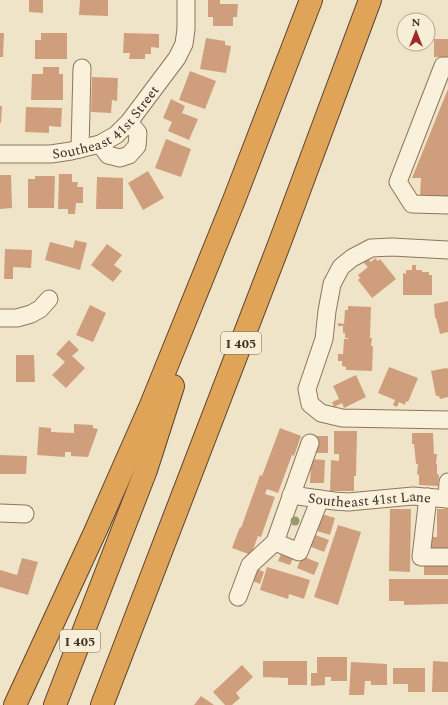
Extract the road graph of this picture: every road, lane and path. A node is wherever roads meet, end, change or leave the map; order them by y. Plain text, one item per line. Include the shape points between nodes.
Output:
1 (186, 0) edge
2 (311, 0) edge
3 (370, 0) edge
4 (448, 66) edge
5 (82, 68) dead end
6 (129, 122) junction
7 (100, 144) junction
8 (80, 149) junction
9 (0, 154) edge
10 (234, 200) junction
11 (448, 205) edge
12 (448, 250) edge
13 (49, 299) dead end
14 (0, 318) edge
15 (448, 420) edge
16 (310, 443) dead end
17 (448, 482) edge
18 (292, 495) junction
19 (428, 497) junction
20 (320, 499) junction
21 (447, 499) edge
22 (0, 513) edge
23 (25, 514) dead end
24 (275, 542) junction
25 (448, 557) edge
26 (238, 597) dead end
27 (105, 698) edge
28 (15, 705) edge
29 (55, 705) edge

1 - 6 street, Southeast 41st Street via 184,44 170,69
2 - 10 highway, I 405
3 - 27 highway, I 405
4 - 11 street via 443,66 398,182 412,204
5 - 8 street
6 - 7 street, Southeast 41st Street via 116,135
6 - 7 street via 138,133 137,146 129,155 120,158 108,155
7 - 8 street, Southeast 41st Street
8 - 9 street, Southeast 41st Street via 52,154
10 - 28 highway via 152,405
10 - 29 highway, I 405 via 146,470
12 - 15 street via 371,248 352,258 342,267 332,284 324,340 307,389 310,404 321,413 342,418
13 - 14 street via 31,314 17,318
16 - 18 street
17 - 21 street
18 - 20 street, Southeast 41st Lane
18 - 24 street
19 - 20 street, Southeast 41st Lane via 348,502
19 - 21 street, Southeast 41st Lane
19 - 25 street via 421,557
20 - 24 street via 299,552
22 - 23 street
24 - 26 street via 250,565

